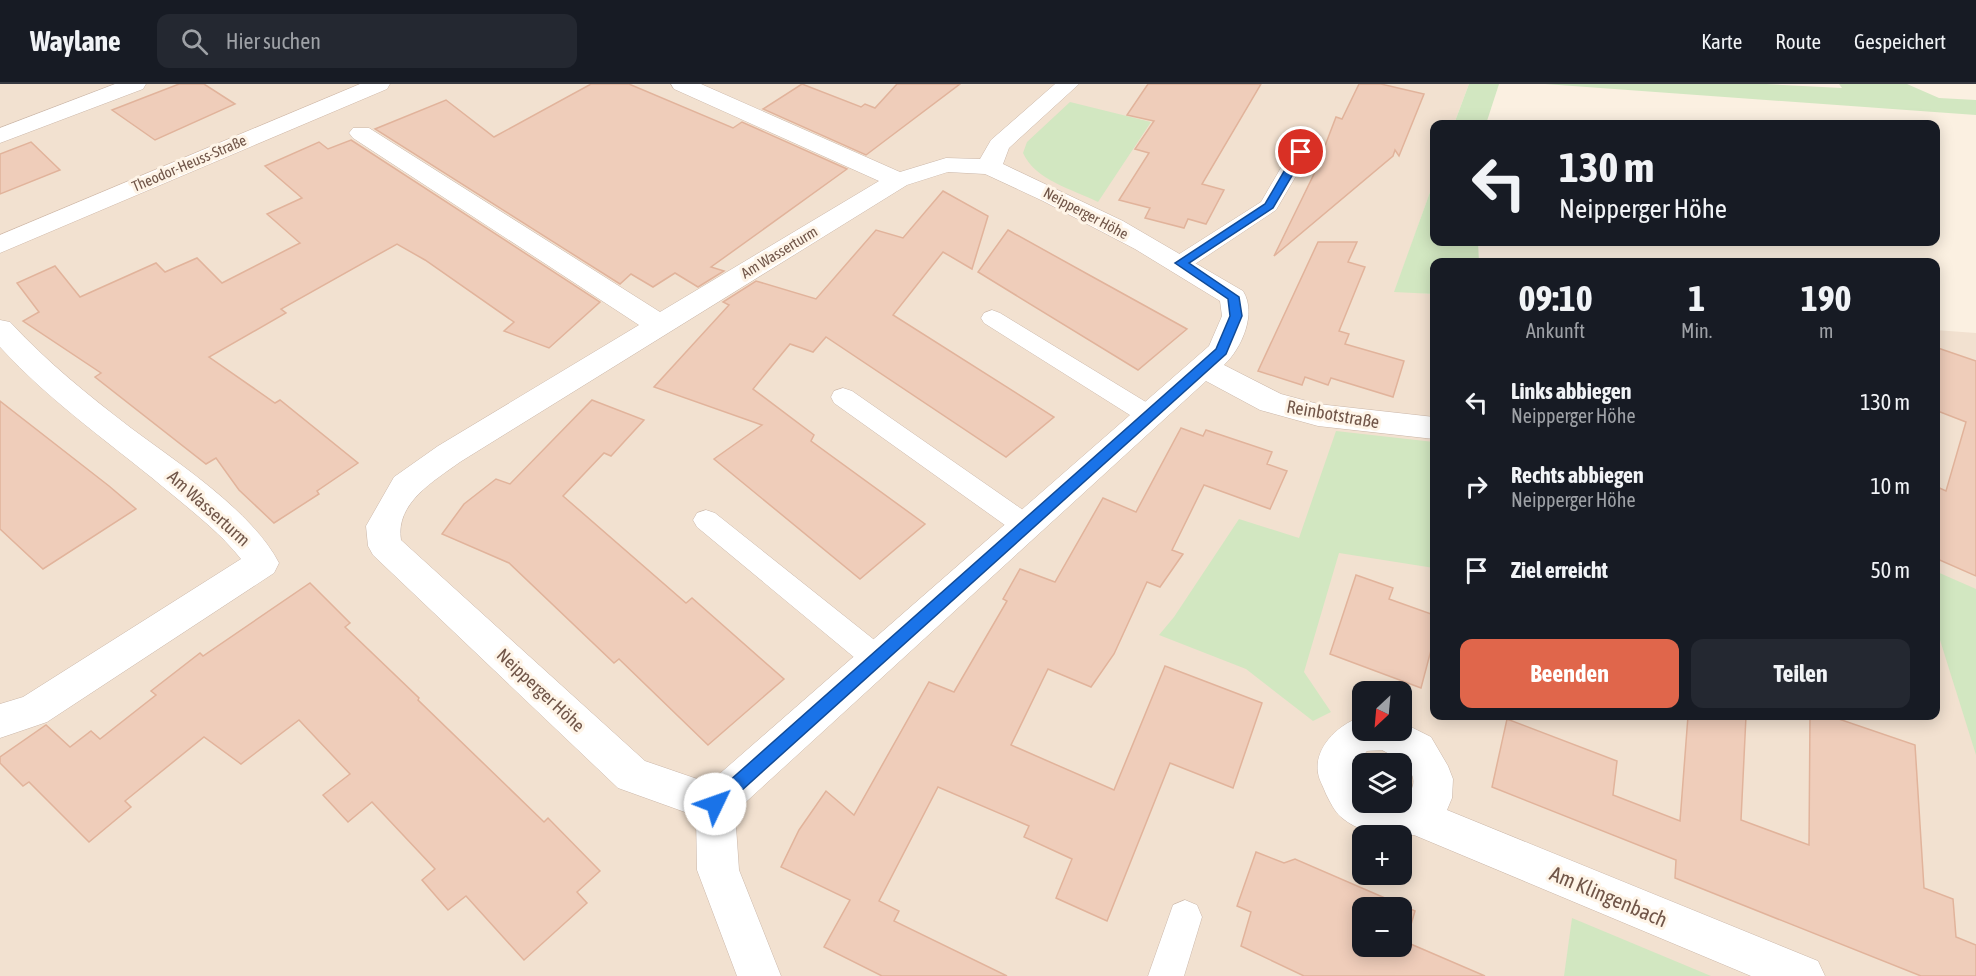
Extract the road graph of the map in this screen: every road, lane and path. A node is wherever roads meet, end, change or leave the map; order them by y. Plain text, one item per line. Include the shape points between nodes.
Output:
1 (135, 84) edge
2 (379, 84) edge
3 (682, 84) edge
4 (1068, 84) edge
5 (361, 133) dead end
6 (1310, 135) dead end
7 (0, 136) edge
8 (989, 167) junction
9 (898, 180) junction
10 (0, 245) edge
11 (1181, 263) junction
12 (992, 318) dead end
13 (660, 325) junction
14 (0, 329) edge
15 (1204, 367) junction
16 (843, 397) dead end
17 (1150, 416) junction
18 (1430, 429) edge
19 (706, 520) dead end
20 (1026, 526) junction
21 (385, 546) joint
22 (877, 659) junction
23 (0, 721) edge
24 (715, 804) junction
25 (1415, 816) dead end
26 (1185, 917) dead end
27 (759, 976) edge
28 (1166, 976) edge
29 (1803, 976) edge

1 - 7 street
2 - 10 street, Theodor-Heuss-Straße
3 - 9 street
4 - 8 street via 999,145
5 - 13 street
6 - 11 lane via 1269,206
8 - 9 street, Am Wasserturm via 946,165
8 - 11 street, Neipperger Höhe via 1041,189
9 - 13 street, Am Wasserturm
11 - 15 street, Neipperger Höhe via 1233,297 1236,316 1221,351
12 - 17 lane
13 - 21 street, Am Wasserturm via 449,454 405,486 382,526
14 - 23 street, Am Wasserturm via 26,358 250,542 262,563 34,710
15 - 17 street, Neipperger Höhe
15 - 18 street, Reinbotstraße via 1271,402 1318,415
16 - 20 lane
17 - 20 street, Neipperger Höhe
19 - 22 lane
20 - 22 street, Neipperger Höhe
21 - 24 street, Neipperger Höhe via 632,775
22 - 24 street, Neipperger Höhe
24 - 27 street via 718,870
25 - 29 street, Am Klingenbach
26 - 28 lane

